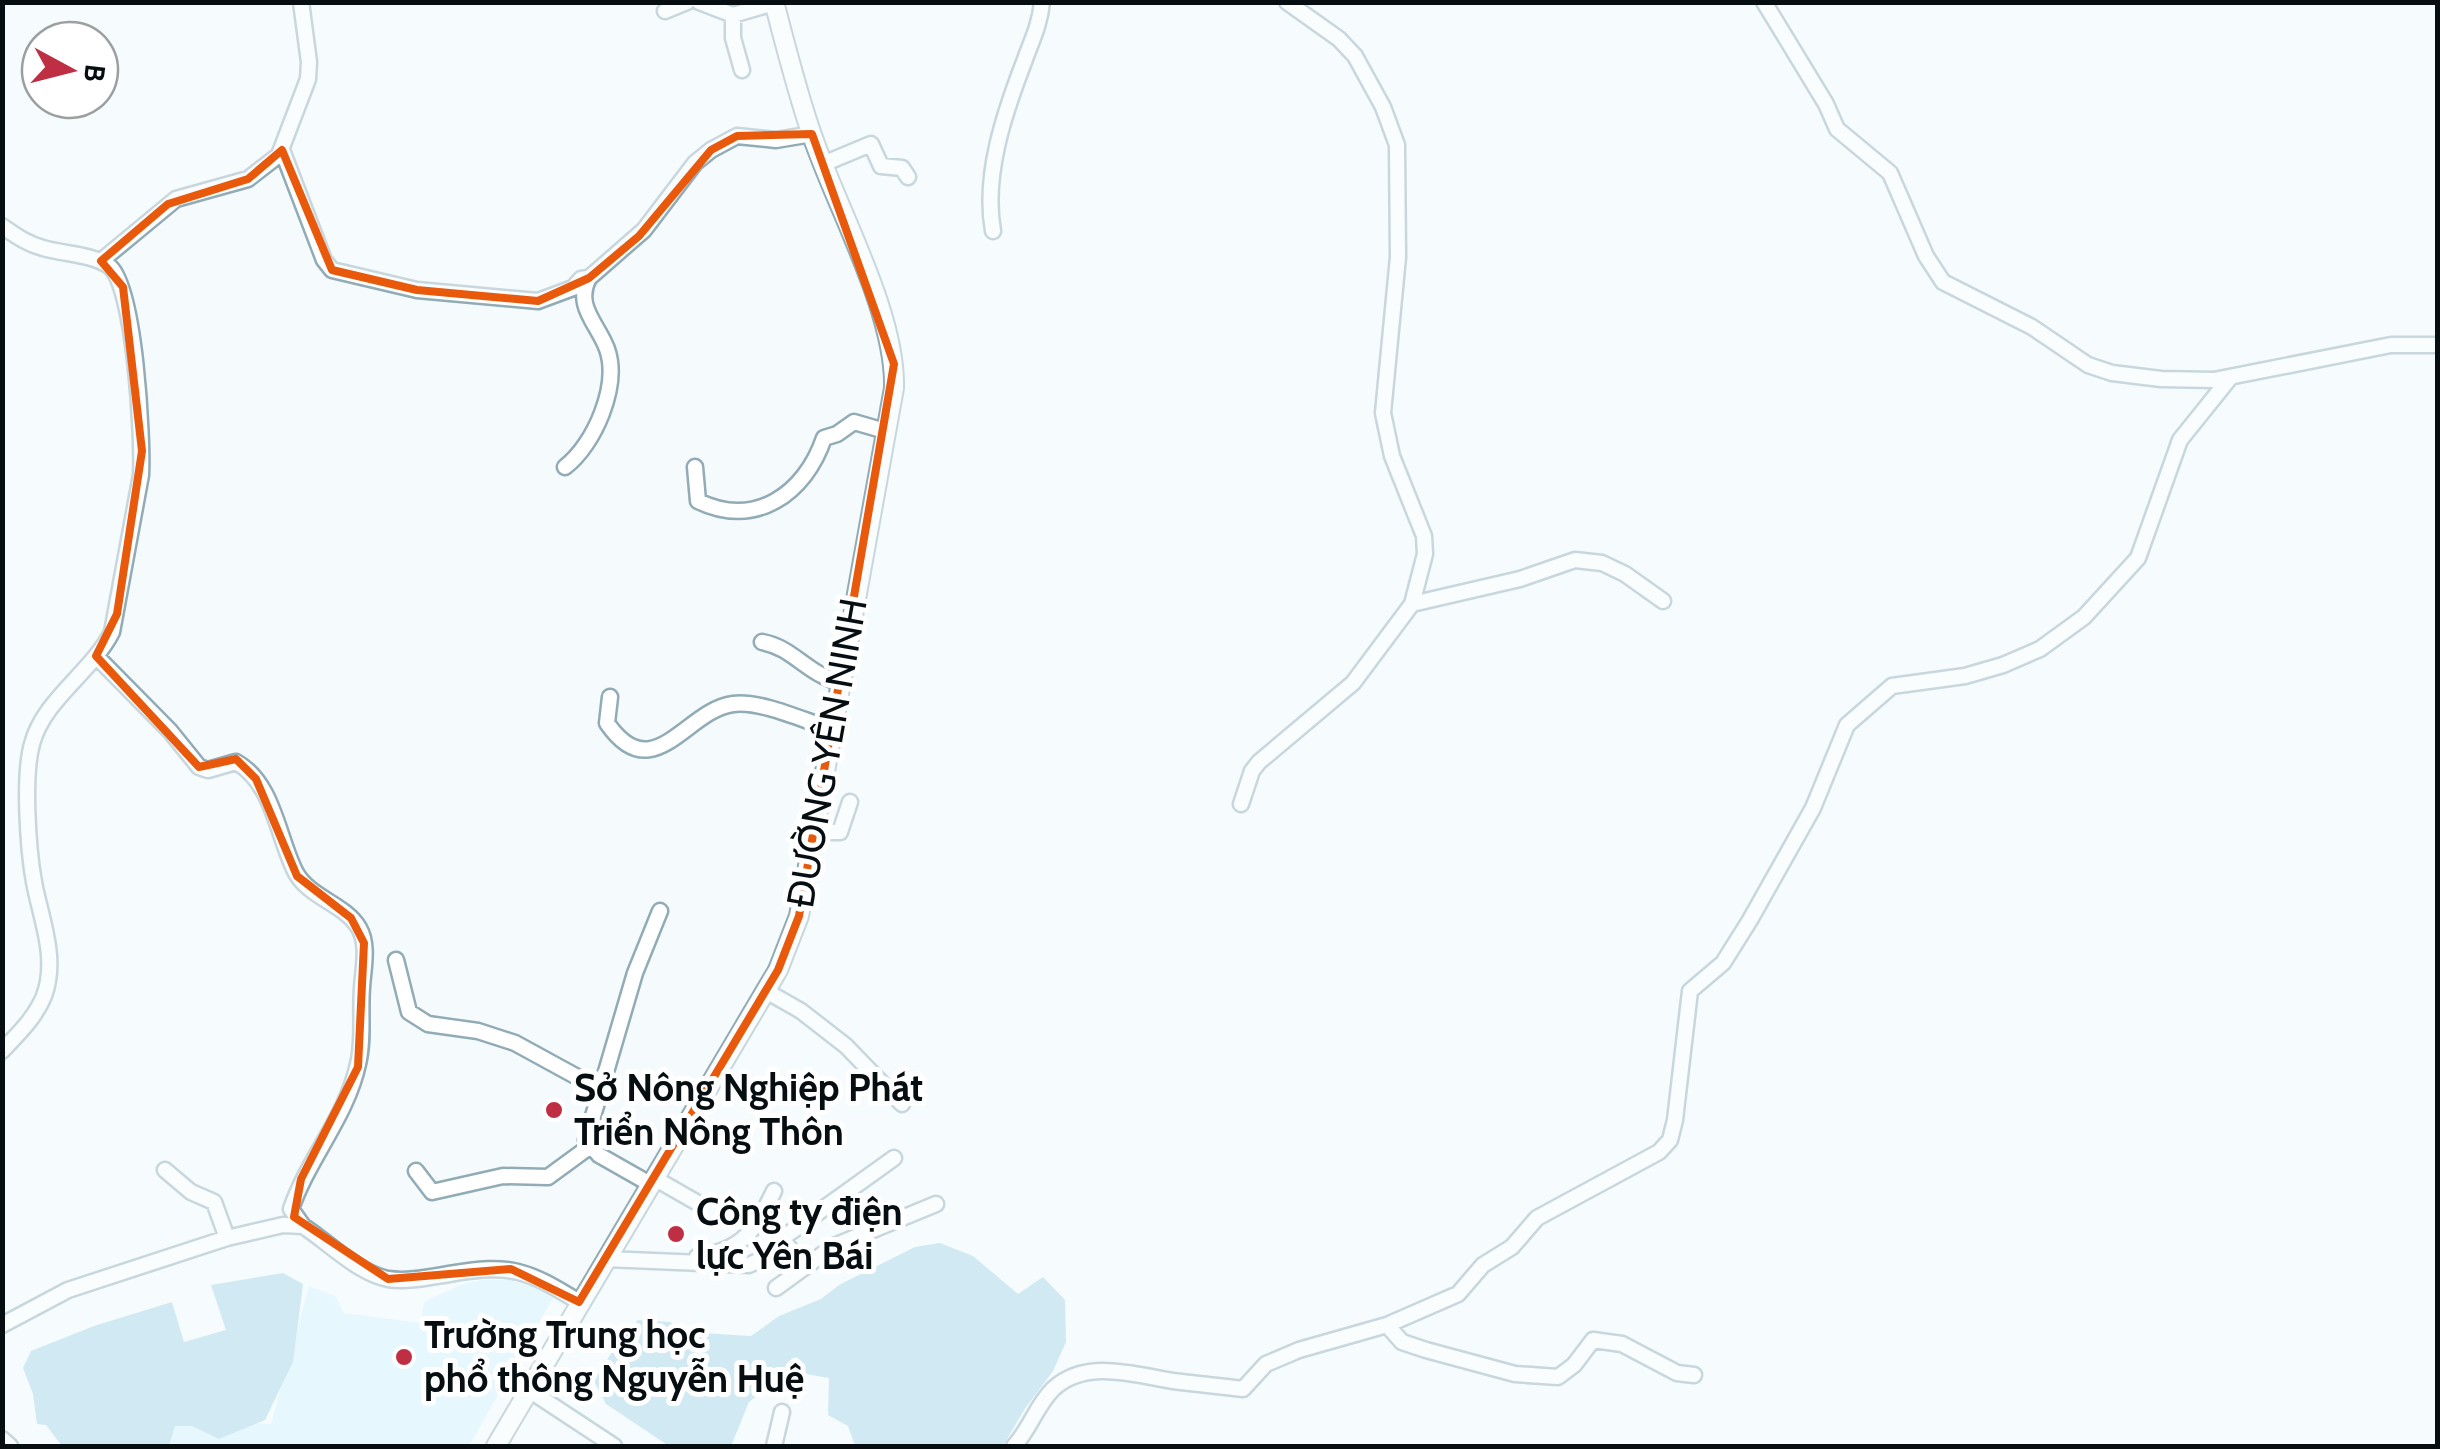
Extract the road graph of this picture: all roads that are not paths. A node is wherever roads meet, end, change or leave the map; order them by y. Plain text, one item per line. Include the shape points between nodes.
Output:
1 (301, 2) edge
2 (687, 2) edge
3 (699, 2) edge
4 (1042, 2) edge
5 (1287, 2) edge
6 (1764, 2) edge
7 (774, 3) edge
8 (665, 11) dead end
9 (734, 15) junction
10 (742, 70) dead end
11 (812, 134) junction
12 (282, 150) junction
13 (823, 164) junction
14 (908, 177) dead end
15 (2, 226) edge
16 (993, 231) dead end
17 (101, 262) junction
18 (589, 278) junction
19 (2438, 345) edge
20 (2229, 379) junction
21 (885, 431) junction
22 (565, 467) dead end
23 (694, 467) dead end
24 (1663, 602) dead end
25 (1412, 604) junction
26 (762, 642) dead end
27 (96, 656) junction
28 (841, 683) junction
29 (610, 697) dead end
30 (831, 729) junction
31 (850, 802) dead end
32 (1240, 804) dead end
33 (814, 832) junction
34 (660, 910) dead end
35 (396, 960) dead end
36 (766, 991) junction
37 (2, 1051) edge
38 (601, 1090) junction
39 (902, 1104) dead end
40 (589, 1147) junction
41 (894, 1158) dead end
42 (165, 1170) dead end
43 (416, 1171) dead end
44 (652, 1181) junction
45 (774, 1191) dead end
46 (696, 1202) dead end
47 (936, 1204) dead end
48 (303, 1226) junction
49 (227, 1238) junction
50 (782, 1239) junction
51 (606, 1259) junction
52 (664, 1262) junction
53 (804, 1266) junction
54 (776, 1288) dead end
55 (579, 1302) junction
56 (1388, 1325) junction
57 (2, 1326) edge
58 (1694, 1375) dead end
59 (529, 1390) junction
60 (782, 1412) dead end
61 (2, 1439) edge
62 (10, 1446) edge
63 (496, 1446) edge
64 (614, 1446) edge
65 (774, 1446) edge
66 (1014, 1446) edge

1 - 12 street via 308,78
2 - 8 street
3 - 9 street
4 - 16 street via 997,151 988,199
5 - 25 street via 1355,56 1398,145 1398,257 1383,412 1392,456 1424,536
6 - 20 street via 1837,129 1890,173 1944,282 2096,369 2161,379
7 - 9 street
7 - 11 main road, ĐƯỜNG YÊN NINH
9 - 10 street via 732,38
11 - 13 main road, ĐƯỜNG YÊN NINH
11 - 18 street via 776,140 737,136 710,150 644,230
12 - 17 street via 248,180 168,204
12 - 18 street via 332,270 417,290 538,301
13 - 14 street via 871,144 881,166 902,168
13 - 21 main road, ĐƯỜNG YÊN NINH via 890,346 894,388
15 - 17 street via 33,245
17 - 27 street via 123,287 142,451 118,614
18 - 22 street via 584,304 606,347 610,380 592,437
19 - 20 street via 2391,345
20 - 56 street via 2180,440 2138,558 2092,610 2014,661 1892,686 1846,725 1813,808 1750,920 1723,964 1690,991 1675,1120 1665,1146 1537,1218 1458,1294
21 - 23 street via 854,422 824,438 802,480 776,501 744,511 698,501
21 - 28 main road, ĐƯỜNG YÊN NINH
24 - 25 street via 1625,574 1575,560
25 - 32 street via 1353,683 1259,762
26 - 28 street via 781,646 814,674
27 - 37 street via 44,717 31,746 31,854 49,976 33,1017
27 - 48 street via 199,766 208,770 231,762 256,779 301,881 360,930 358,1067 301,1179 291,1209
28 - 30 main road, ĐƯỜNG YÊN NINH
29 - 30 street via 608,724 642,749 662,746 714,710 737,703
30 - 33 main road, ĐƯỜNG YÊN NINH
31 - 33 street via 840,832
33 - 36 main road, ĐƯỜNG YÊN NINH via 799,916
34 - 38 street
35 - 38 street via 409,1012 428,1024 515,1043
36 - 39 street via 846,1046
36 - 44 main road, ĐƯỜNG YÊN NINH
38 - 40 street
40 - 43 street via 548,1177 503,1176 432,1192
40 - 44 street
41 - 50 street
42 - 49 street via 214,1202
44 - 46 street
44 - 51 main road, ĐƯỜNG YÊN NINH
45 - 52 street via 746,1238 712,1255
47 - 53 street via 834,1246
48 - 49 street
48 - 55 street via 388,1279 511,1269
49 - 57 street via 68,1290
50 - 52 street via 749,1265
50 - 53 street
51 - 52 street
51 - 55 main road, ĐƯỜNG YÊN NINH
53 - 54 street
55 - 59 main road, ĐƯỜNG YÊN NINH
56 - 58 street via 1402,1342 1515,1374 1558,1378 1593,1340 1622,1344
56 - 66 street via 1266,1364 1243,1389 1128,1371 1086,1373 1056,1386
59 - 63 main road, ĐƯỜNG YÊN NINH
59 - 64 street
60 - 65 street
61 - 62 street

